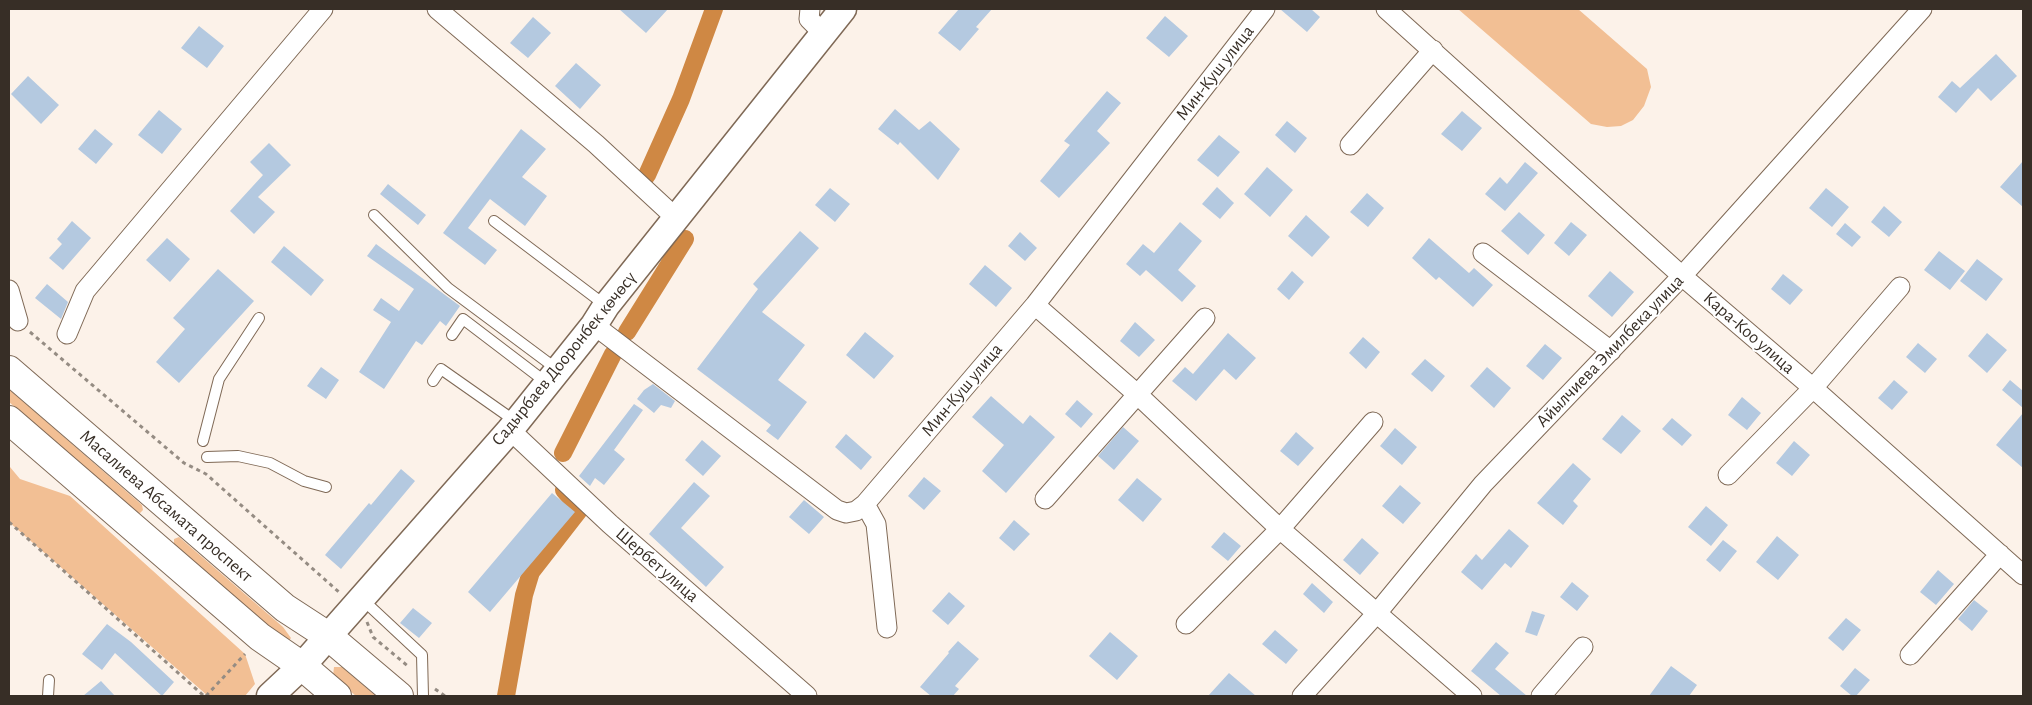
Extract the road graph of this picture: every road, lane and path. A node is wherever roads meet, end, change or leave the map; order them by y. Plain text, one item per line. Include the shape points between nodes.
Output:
1 (323, 9) edge
2 (437, 9) edge
3 (843, 9) edge
4 (1265, 9) edge
5 (1386, 9) edge
6 (1922, 9) edge
7 (810, 18) edge
8 (1433, 50) junction
9 (1350, 144) dead end
10 (374, 215) dead end
11 (677, 219) junction
12 (494, 220) dead end
13 (1483, 252) dead end
14 (1682, 276) junction
15 (1900, 287) dead end
16 (9, 290) edge
17 (1035, 304) junction
18 (600, 315) junction
19 (259, 318) dead end
20 (1205, 318) dead end
21 (18, 321) joint
22 (66, 334) dead end
23 (452, 335) dead end
24 (1610, 351) junction
25 (9, 370) edge
26 (553, 377) junction
27 (433, 382) dead end
28 (1813, 388) junction
29 (1137, 394) junction
30 (9, 420) edge
31 (1372, 422) dead end
32 (513, 426) junction
33 (203, 441) dead end
34 (207, 457) dead end
35 (1728, 475) dead end
36 (326, 487) dead end
37 (1045, 500) dead end
38 (865, 504) junction
39 (174, 514) junction
40 (9, 522) edge
41 (1280, 529) junction
42 (150, 542) junction
43 (2000, 554) junction
44 (2021, 568) edge
45 (357, 604) junction
46 (1376, 613) junction
47 (1186, 624) dead end
48 (887, 628) dead end
49 (328, 636) junction
50 (1583, 647) dead end
51 (246, 654) dead end
52 (1910, 655) dead end
53 (302, 666) junction
54 (48, 680) dead end
55 (424, 680) junction
56 (48, 696) edge
57 (205, 696) edge
58 (270, 696) edge
59 (338, 696) edge
60 (399, 696) edge
61 (423, 696) edge
62 (445, 696) edge
63 (807, 696) edge
64 (1302, 696) edge
65 (1472, 696) edge
66 (1541, 696) edge

1 - 22 street via 85,290
2 - 11 street via 596,144
3 - 7 main road, Садырбаев Дооронбек көчөсү
4 - 17 street, Мин-Куш улица
5 - 8 street, Кара-Коо улица
6 - 14 street, Айылчиева Эмилбека улица
7 - 11 main road, Садырбаев Дооронбек көчөсү
8 - 9 street
8 - 14 street, Кара-Коо улица
10 - 26 lane via 448,288
11 - 18 main road, Садырбаев Дооронбек көчөсү
12 - 18 lane
13 - 24 street
14 - 24 street, Айылчиева Эмилбека улица
14 - 28 street, Кара-Коо улица
15 - 28 street
16 - 21 street
17 - 29 street
17 - 38 street, Мин-Куш улица
18 - 26 main road, Садырбаев Дооронбек көчөсү
18 - 38 street via 837,510 846,513 856,511
19 - 33 lane via 219,379
20 - 29 street
21 - 45 path via 184,463 206,474
23 - 26 lane via 463,319
24 - 46 street, Айылчиева Эмилбека улица via 1483,484
25 - 39 main road, Масалиева Абсамата проспект
26 - 32 main road, Садырбаев Дооронбек көчөсү
27 - 32 lane via 442,369
28 - 35 street
28 - 43 street, Кара-Коо улица
29 - 37 street
29 - 41 street
30 - 42 main road
31 - 41 street
32 - 45 main road, Садырбаев Дооронбек көчөсү
32 - 63 street, Шербет улица via 610,524
34 - 36 lane via 238,456 270,462 304,481
38 - 48 street via 876,524
39 - 42 main road
39 - 49 main road, Масалиева Абсамата проспект via 285,608
40 - 57 path
41 - 46 street
41 - 47 street
42 - 53 main road via 260,638
43 - 44 street, Кара-Коо улица
43 - 52 street
45 - 49 main road, Садырбаев Дооронбек көчөсү
45 - 55 path via 373,637
45 - 55 lane via 422,654
46 - 64 street, Айылчиева Эмилбека улица
46 - 65 street
49 - 53 main road, Садырбаев Дооронбек көчөсү
49 - 60 main road, Масалиева Абсамата проспект
50 - 66 street
51 - 57 path
53 - 58 main road, Садырбаев Дооронбек көчөсү
53 - 59 main road
54 - 56 lane
55 - 61 lane
55 - 62 path

